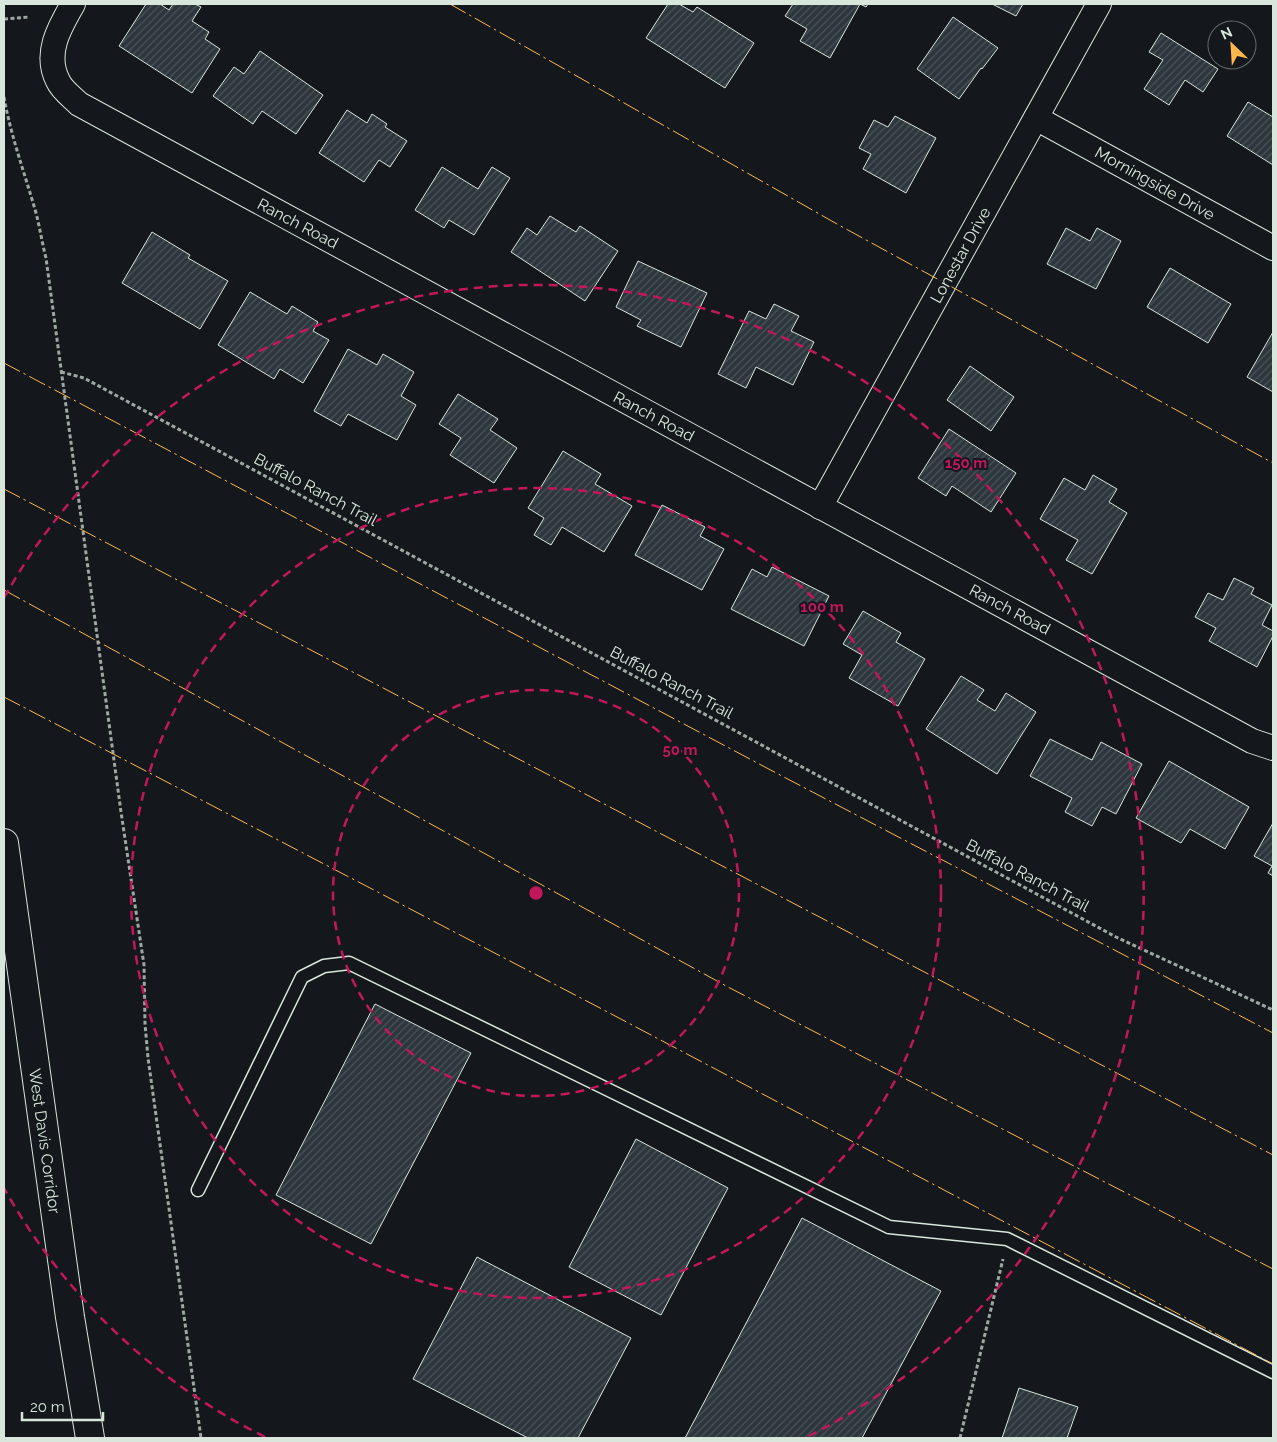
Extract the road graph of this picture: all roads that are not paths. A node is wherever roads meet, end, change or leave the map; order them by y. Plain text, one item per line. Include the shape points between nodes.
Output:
1 (73, 4) edge
2 (1099, 4) edge
3 (1036, 118) junction
4 (1273, 248) edge
5 (820, 507) junction
6 (1273, 748) edge
7 (4, 843) edge
8 (198, 1190) dead end
9 (1273, 1372) edge
10 (90, 1438) edge

1 - 5 street, Ranch Road via 53,44 51,65 59,83 79,104
2 - 3 street, Lonestar Drive
3 - 4 street, Morningside Drive
3 - 5 street, Lonestar Drive
5 - 6 street, Ranch Road via 1252,741
7 - 10 highway, West Davis Corridor
8 - 9 lane via 302,977 324,966 349,963 889,1227 1008,1239

